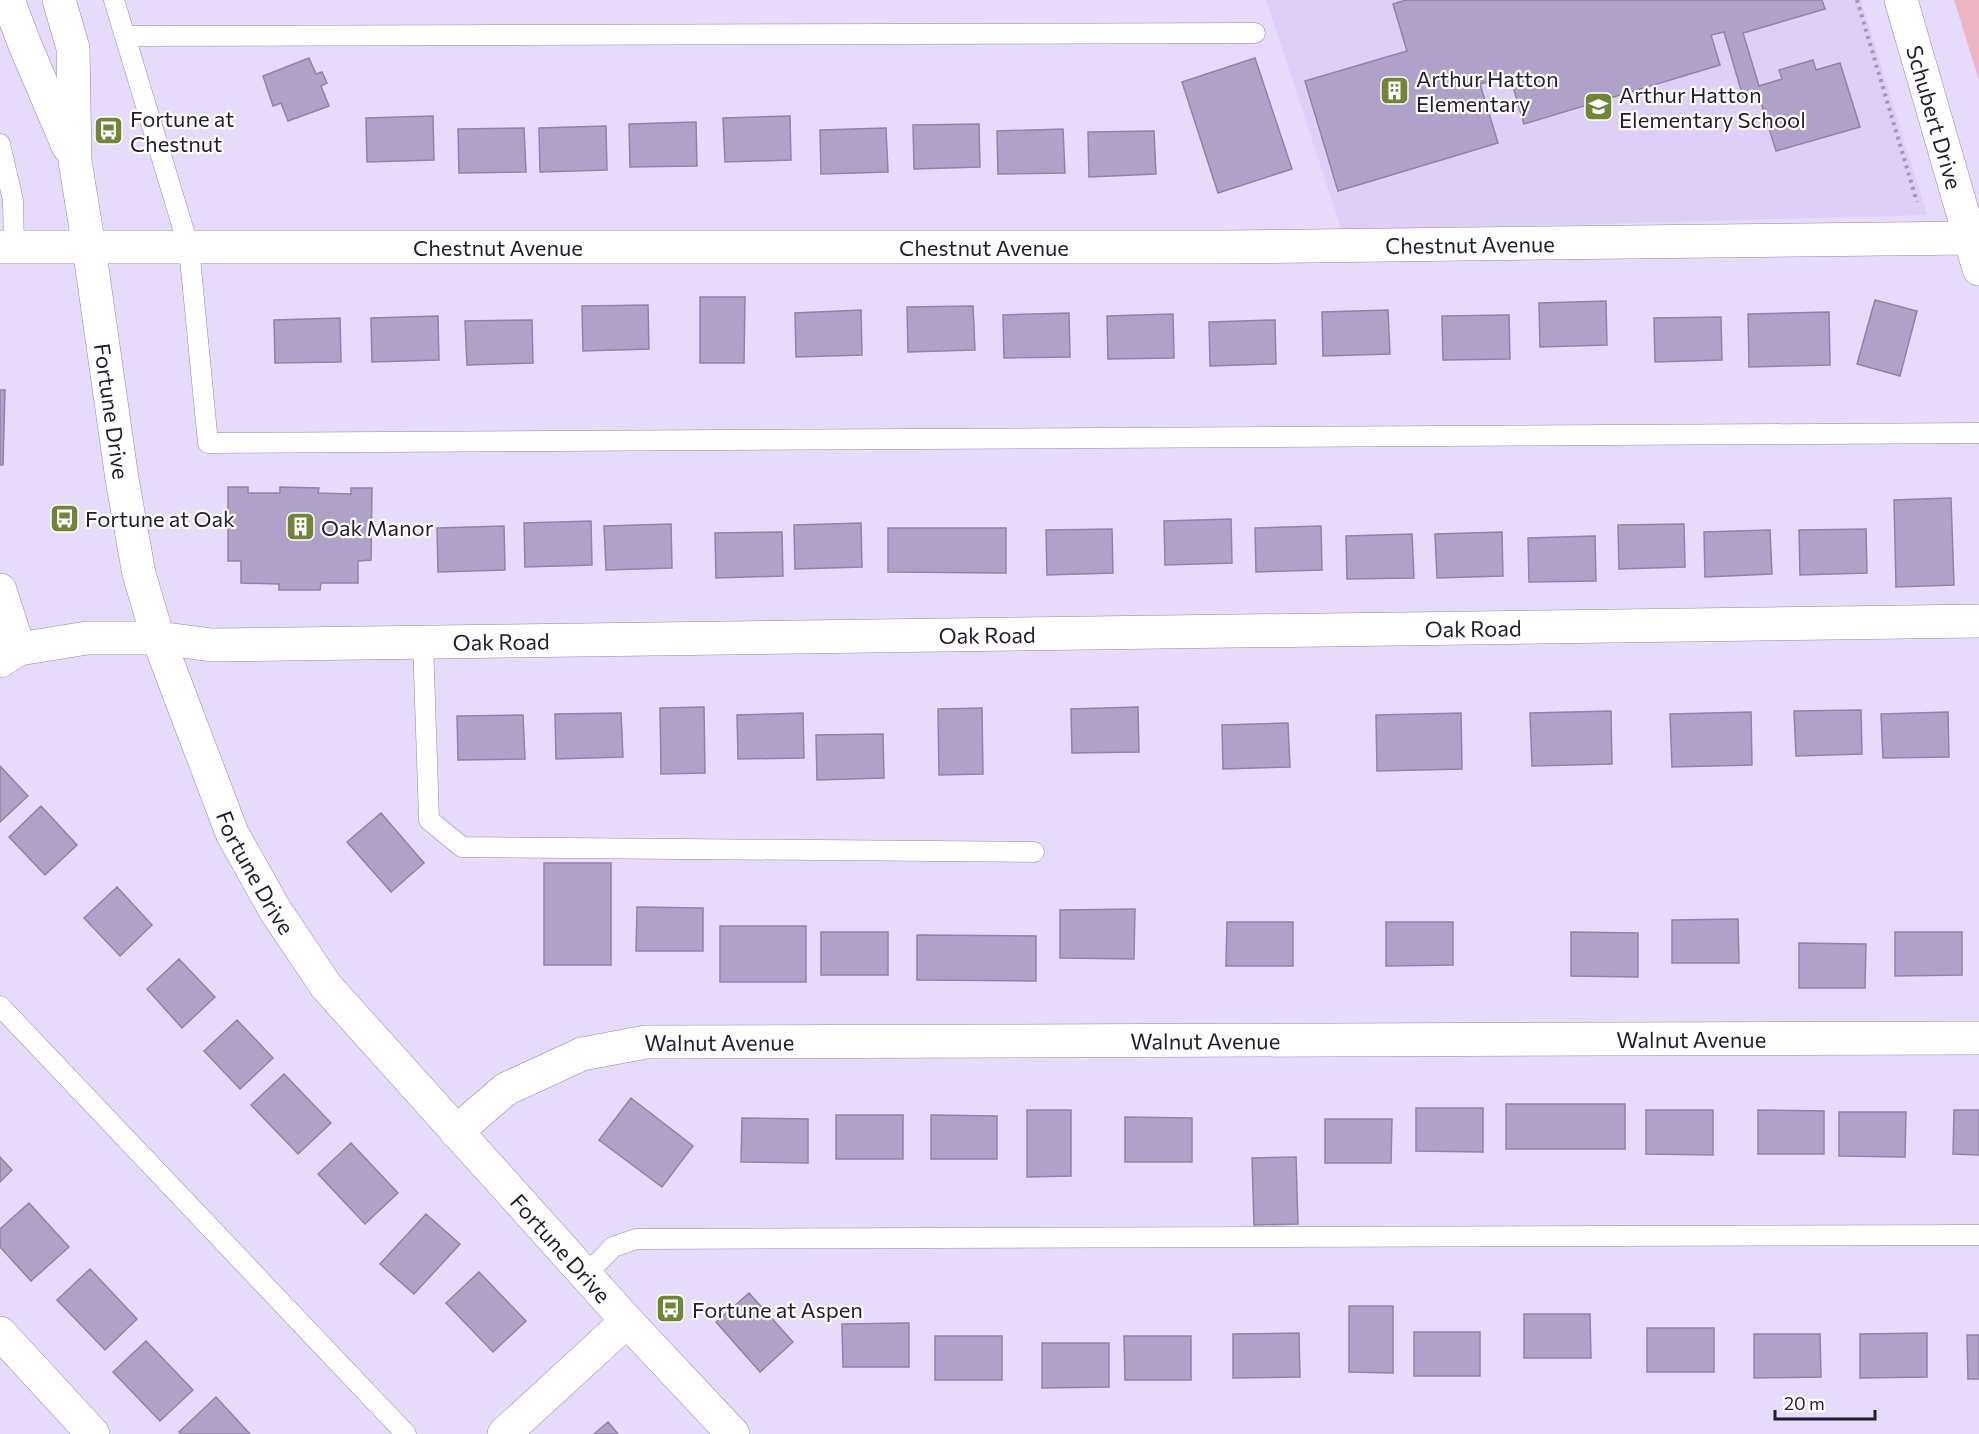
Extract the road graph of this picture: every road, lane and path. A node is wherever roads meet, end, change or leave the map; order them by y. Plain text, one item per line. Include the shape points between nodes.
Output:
1 (8, 0) edge
2 (59, 0) edge
3 (114, 0) edge
4 (1857, 0) edge
5 (1901, 0) edge
6 (1255, 33) dead end
7 (125, 36) junction
8 (0, 144) edge
9 (75, 161) junction
10 (1917, 202) dead end
11 (1969, 238) junction
12 (7, 247) edge
13 (89, 247) junction
14 (189, 248) junction
15 (1979, 269) edge
16 (1979, 433) edge
17 (0, 590) edge
18 (1979, 621) edge
19 (158, 639) junction
20 (423, 641) junction
21 (9, 655) edge
22 (1034, 852) dead end
23 (0, 1006) edge
24 (1979, 1038) edge
25 (456, 1132) junction
26 (1979, 1235) edge
27 (586, 1275) junction
28 (627, 1321) junction
29 (0, 1333) edge
30 (93, 1434) edge
31 (405, 1434) edge
32 (504, 1434) edge
33 (733, 1434) edge

1 - 9 street, Fortune Drive
2 - 9 street, Fortune Drive via 73,48
3 - 7 lane
4 - 10 path
5 - 11 street, Schubert Drive
6 - 7 lane
7 - 14 lane
8 - 12 lane via 13,200
9 - 13 street, Fortune Drive
11 - 14 street, Chestnut Avenue via 1223,247
11 - 15 street, Schubert Drive
12 - 13 street, Chestnut Avenue
13 - 14 street, Chestnut Avenue
13 - 19 street, Fortune Drive via 122,479 142,588
14 - 16 lane via 208,443
17 - 21 street
18 - 20 street, Oak Road
19 - 20 street, Oak Road via 212,645
19 - 21 street, Oak Road via 87,638
19 - 25 street, Fortune Drive via 232,832 275,910 326,986
20 - 22 lane via 429,820 462,847
23 - 31 lane
24 - 25 street, Walnut Avenue via 646,1042 582,1054 506,1089
25 - 27 street, Fortune Drive
26 - 27 lane via 636,1239 613,1246
27 - 28 street, Fortune Drive
28 - 32 street
28 - 33 street, Fortune Drive
29 - 30 street

